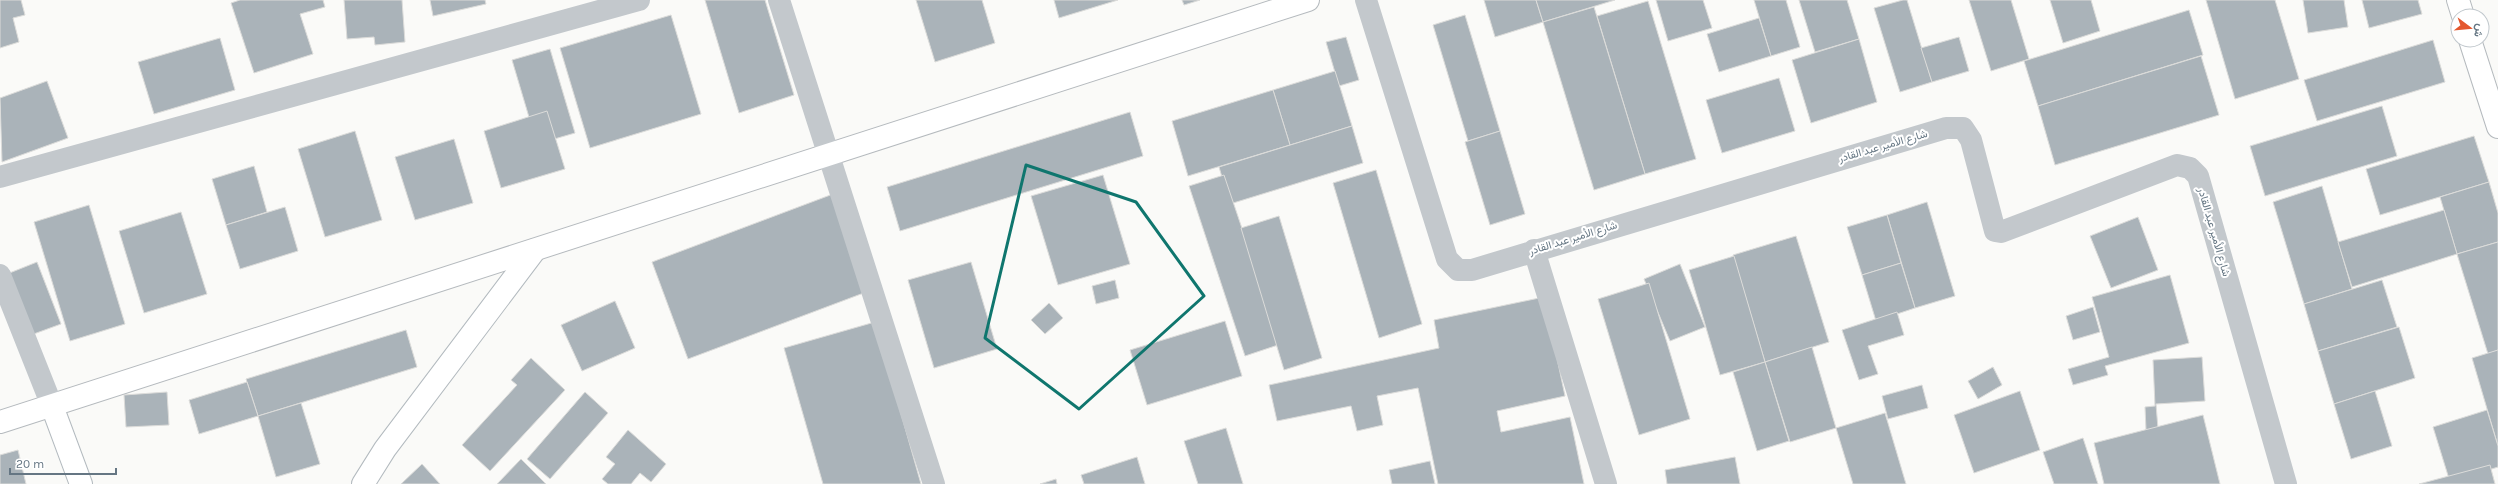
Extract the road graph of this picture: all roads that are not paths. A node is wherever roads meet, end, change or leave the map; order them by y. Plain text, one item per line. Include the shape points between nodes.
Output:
1 (639, 0) edge
2 (779, 0) edge
3 (1308, 0) edge
4 (1366, 0) edge
5 (2473, 48) edge
6 (2498, 127) edge
7 (830, 156) junction
8 (0, 178) edge
9 (535, 250) junction
10 (1534, 250) junction
11 (0, 275) edge
12 (52, 406) junction
13 (0, 422) edge
14 (81, 484) edge
15 (363, 484) edge
16 (934, 484) edge
17 (1606, 484) edge
18 (2286, 484) edge

1 - 8 street
2 - 7 street
3 - 7 main road
4 - 10 street, شارع الأمير عبد القادر via 1447,259 1458,270 1472,270
5 - 6 main road
7 - 9 main road
7 - 16 street
9 - 12 main road
9 - 15 main road via 385,449
10 - 17 street
10 - 18 street, شارع الأمير عبد القادر via 1946,128 1963,128 1971,140 1995,231 2001,232 2177,166 2190,168 2198,176
11 - 12 street
12 - 13 main road
12 - 14 main road

